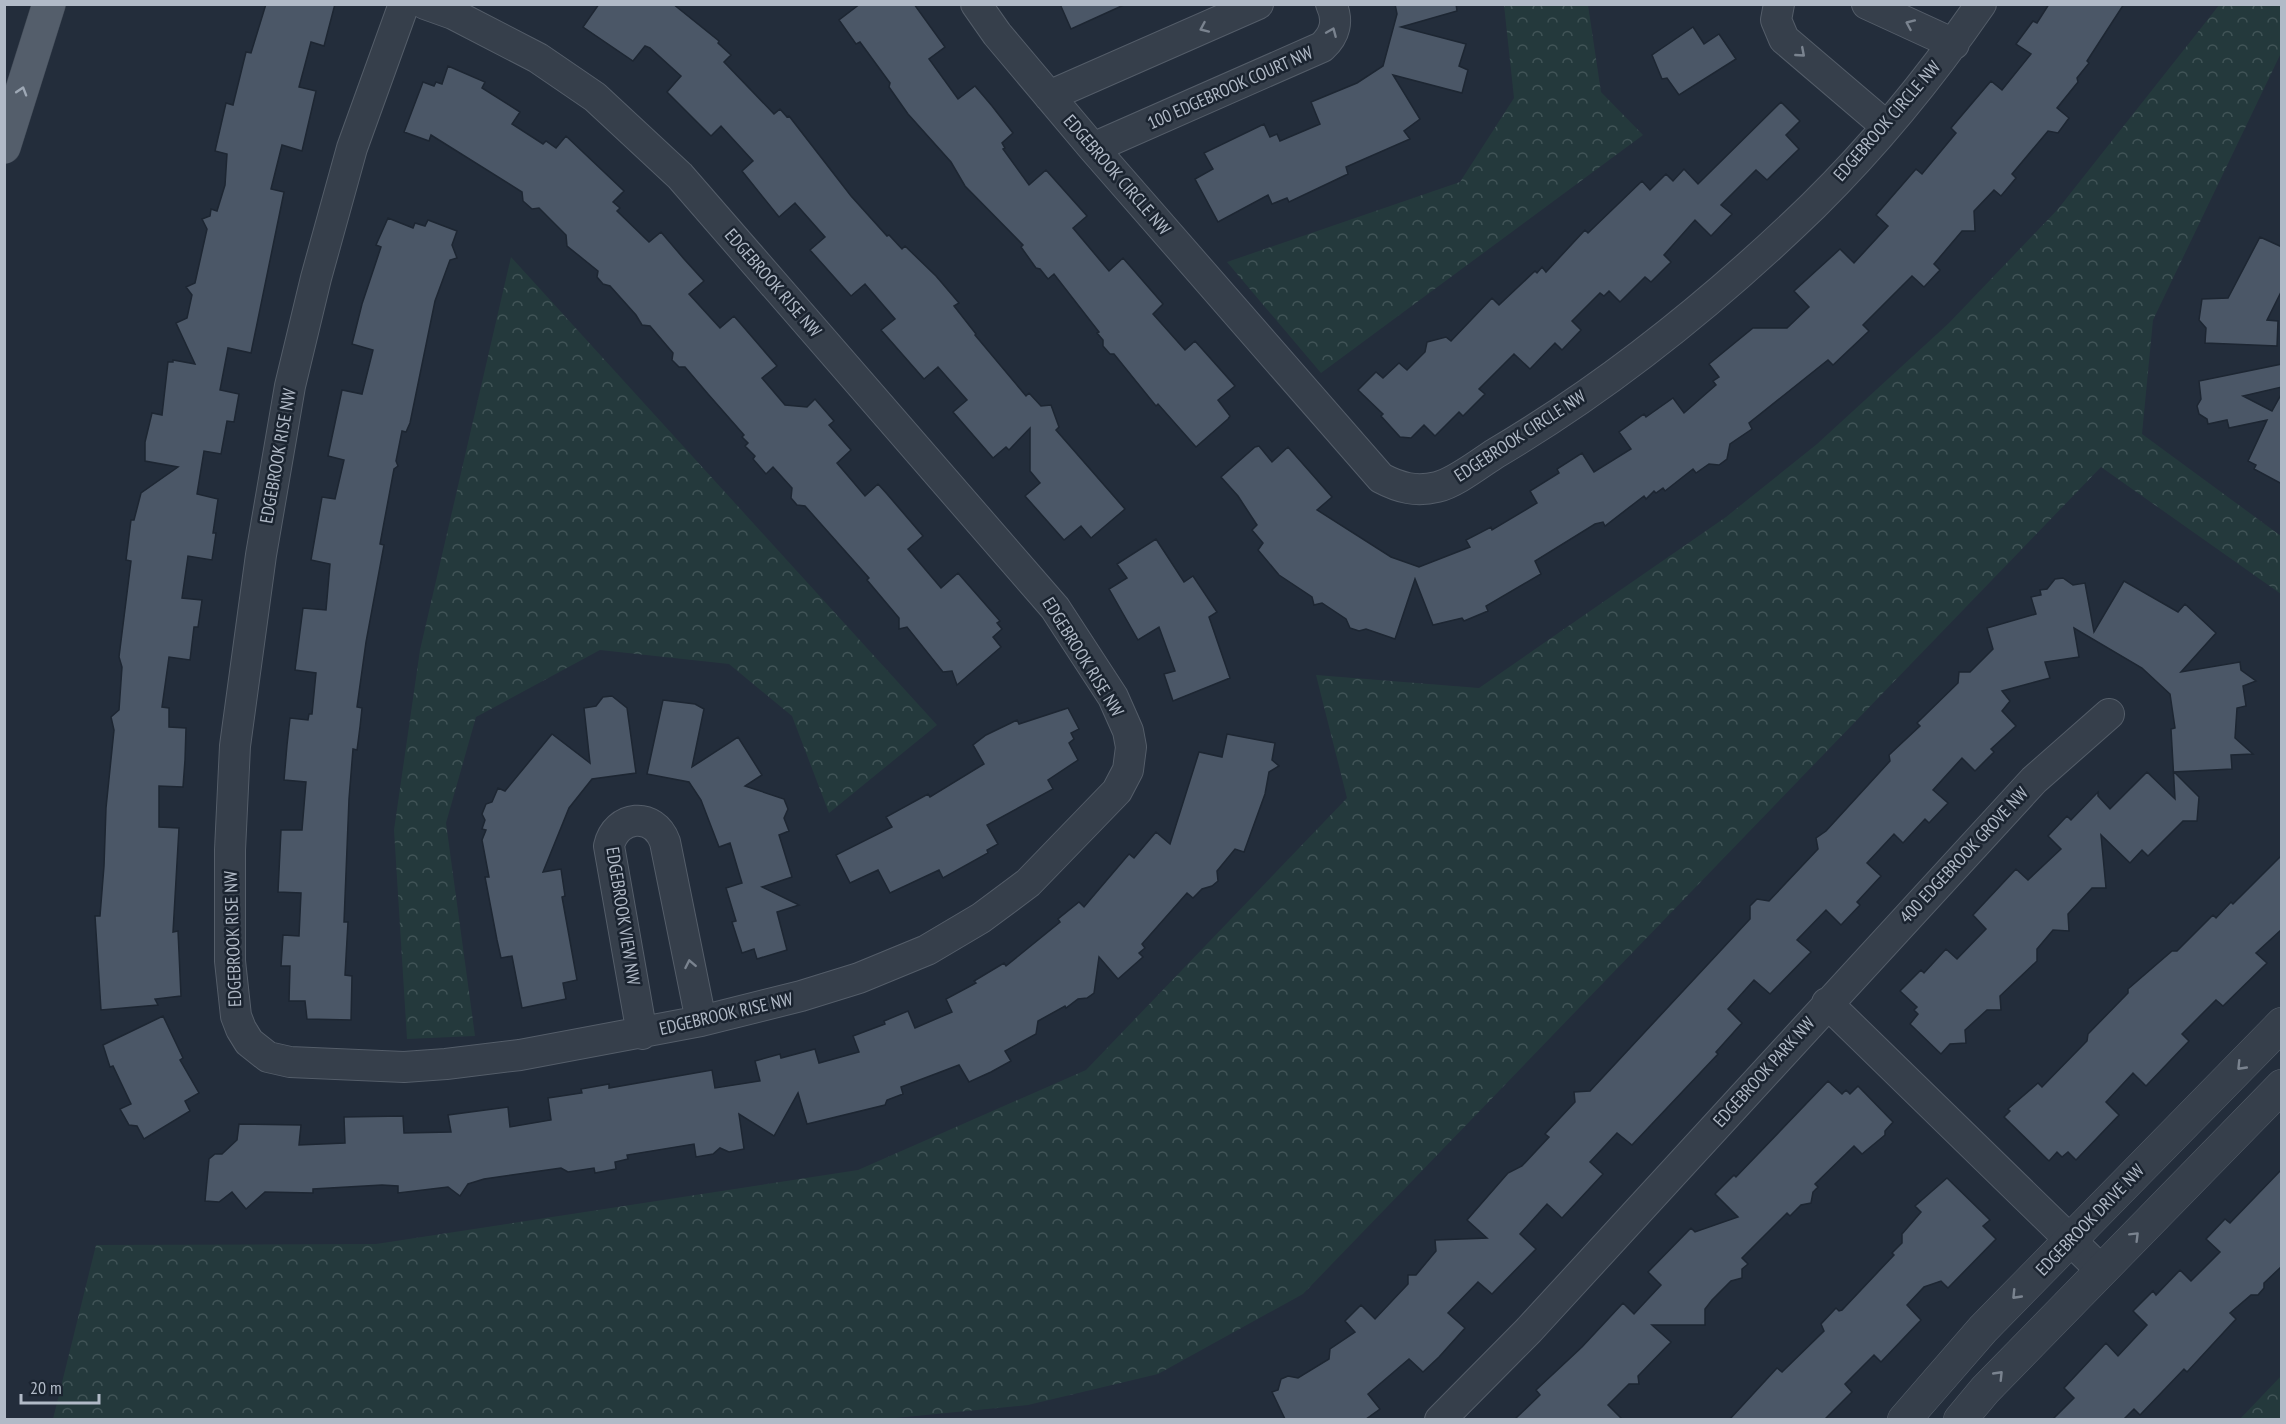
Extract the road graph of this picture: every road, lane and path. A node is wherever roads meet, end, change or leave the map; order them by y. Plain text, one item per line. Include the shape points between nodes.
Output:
1 (49, 4) edge
2 (404, 4) edge
3 (425, 4) edge
4 (976, 4) edge
5 (1258, 4) edge
6 (1332, 4) edge
7 (1779, 4) edge
8 (1867, 4) edge
9 (1981, 4) edge
10 (1954, 44) junction
11 (1049, 96) junction
12 (1886, 126) junction
13 (4, 147) edge
14 (1093, 148) junction
15 (2109, 714) dead end
16 (1827, 1003) junction
17 (701, 1021) junction
18 (2282, 1024) edge
19 (642, 1034) junction
20 (2282, 1086) edge
21 (2070, 1240) junction
22 (2101, 1270) junction
23 (1440, 1419) edge
24 (1904, 1419) edge
25 (1960, 1419) edge

13 -> 1 main road
2 - 19 street, EDGEBROOK RISE NW via 352,148 316,278 290,386 261,555 235,746 230,962 236,1016 256,1049 268,1057 290,1062 404,1067 446,1064
3 - 17 street, EDGEBROOK RISE NW via 453,14 538,58 595,97 680,176 1055,608 1113,698 1128,732 1128,770 1117,791 1029,883 981,918 927,950 858,978
4 - 11 street, EDGEBROOK CIRCLE NW
5 -> 11 street
14 -> 6 street, 100 EDGEBROOK COURT NW via 1322,47 1334,31
7 -> 12 street via 1776,20 1784,39
10 -> 8 street
9 - 10 street, EDGEBROOK CIRCLE NW
10 - 12 street, EDGEBROOK CIRCLE NW
11 - 14 street, EDGEBROOK CIRCLE NW
12 - 14 street, EDGEBROOK CIRCLE NW via 1814,205 1672,332 1517,441 1440,487 1419,490 1399,487 1381,478
15 - 16 street, 400 EDGEBROOK GROVE NW via 2034,780
16 - 21 street, EDGEBROOK PARK NW
16 - 23 street, EDGEBROOK PARK NW via 1529,1330
17 - 19 street, EDGEBROOK RISE NW
17 -> 19 street, EDGEBROOK VIEW NW via 665,842 650,822 633,820 616,829 609,846
18 -> 21 street, EDGEBROOK DRIVE NW
22 -> 20 street
21 - 22 street, EDGEBROOK PARK NW
21 -> 24 street, EDGEBROOK DRIVE NW via 1983,1329
25 -> 22 street

